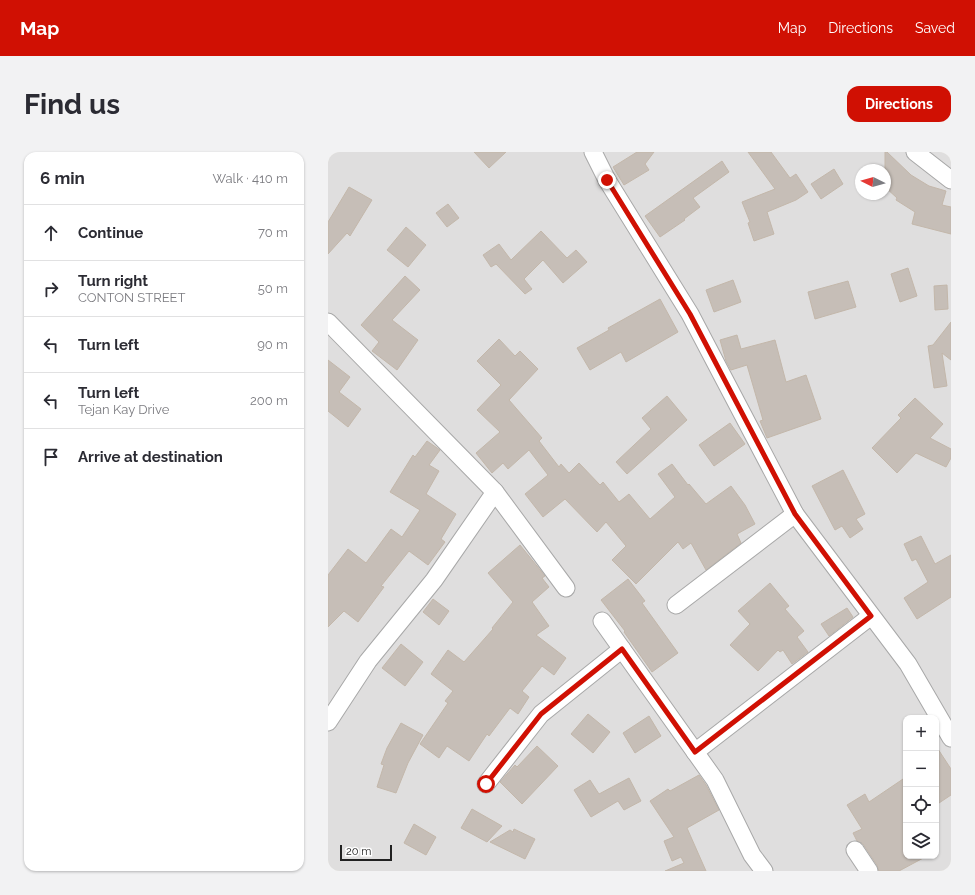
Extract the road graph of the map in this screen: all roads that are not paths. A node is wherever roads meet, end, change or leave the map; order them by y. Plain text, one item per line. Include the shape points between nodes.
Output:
1 (593, 152) edge
2 (915, 152) edge
3 (951, 180) edge
4 (328, 322) edge
5 (494, 492) junction
6 (795, 514) junction
7 (566, 588) dead end
8 (676, 605) dead end
9 (871, 616) junction
10 (602, 621) dead end
11 (622, 649) junction
12 (328, 722) edge
13 (951, 738) edge
14 (695, 752) junction
15 (486, 784) dead end
16 (855, 850) dead end
17 (764, 871) edge
18 (869, 871) edge

1 - 6 street via 607,180 690,314
2 - 3 street
4 - 5 street
5 - 7 street
5 - 12 street via 434,580 368,661
6 - 8 street
6 - 9 street
9 - 13 street via 908,664
9 - 14 street
10 - 11 street
11 - 14 street
11 - 15 street via 541,714
14 - 17 street via 715,780 752,855
16 - 18 street

